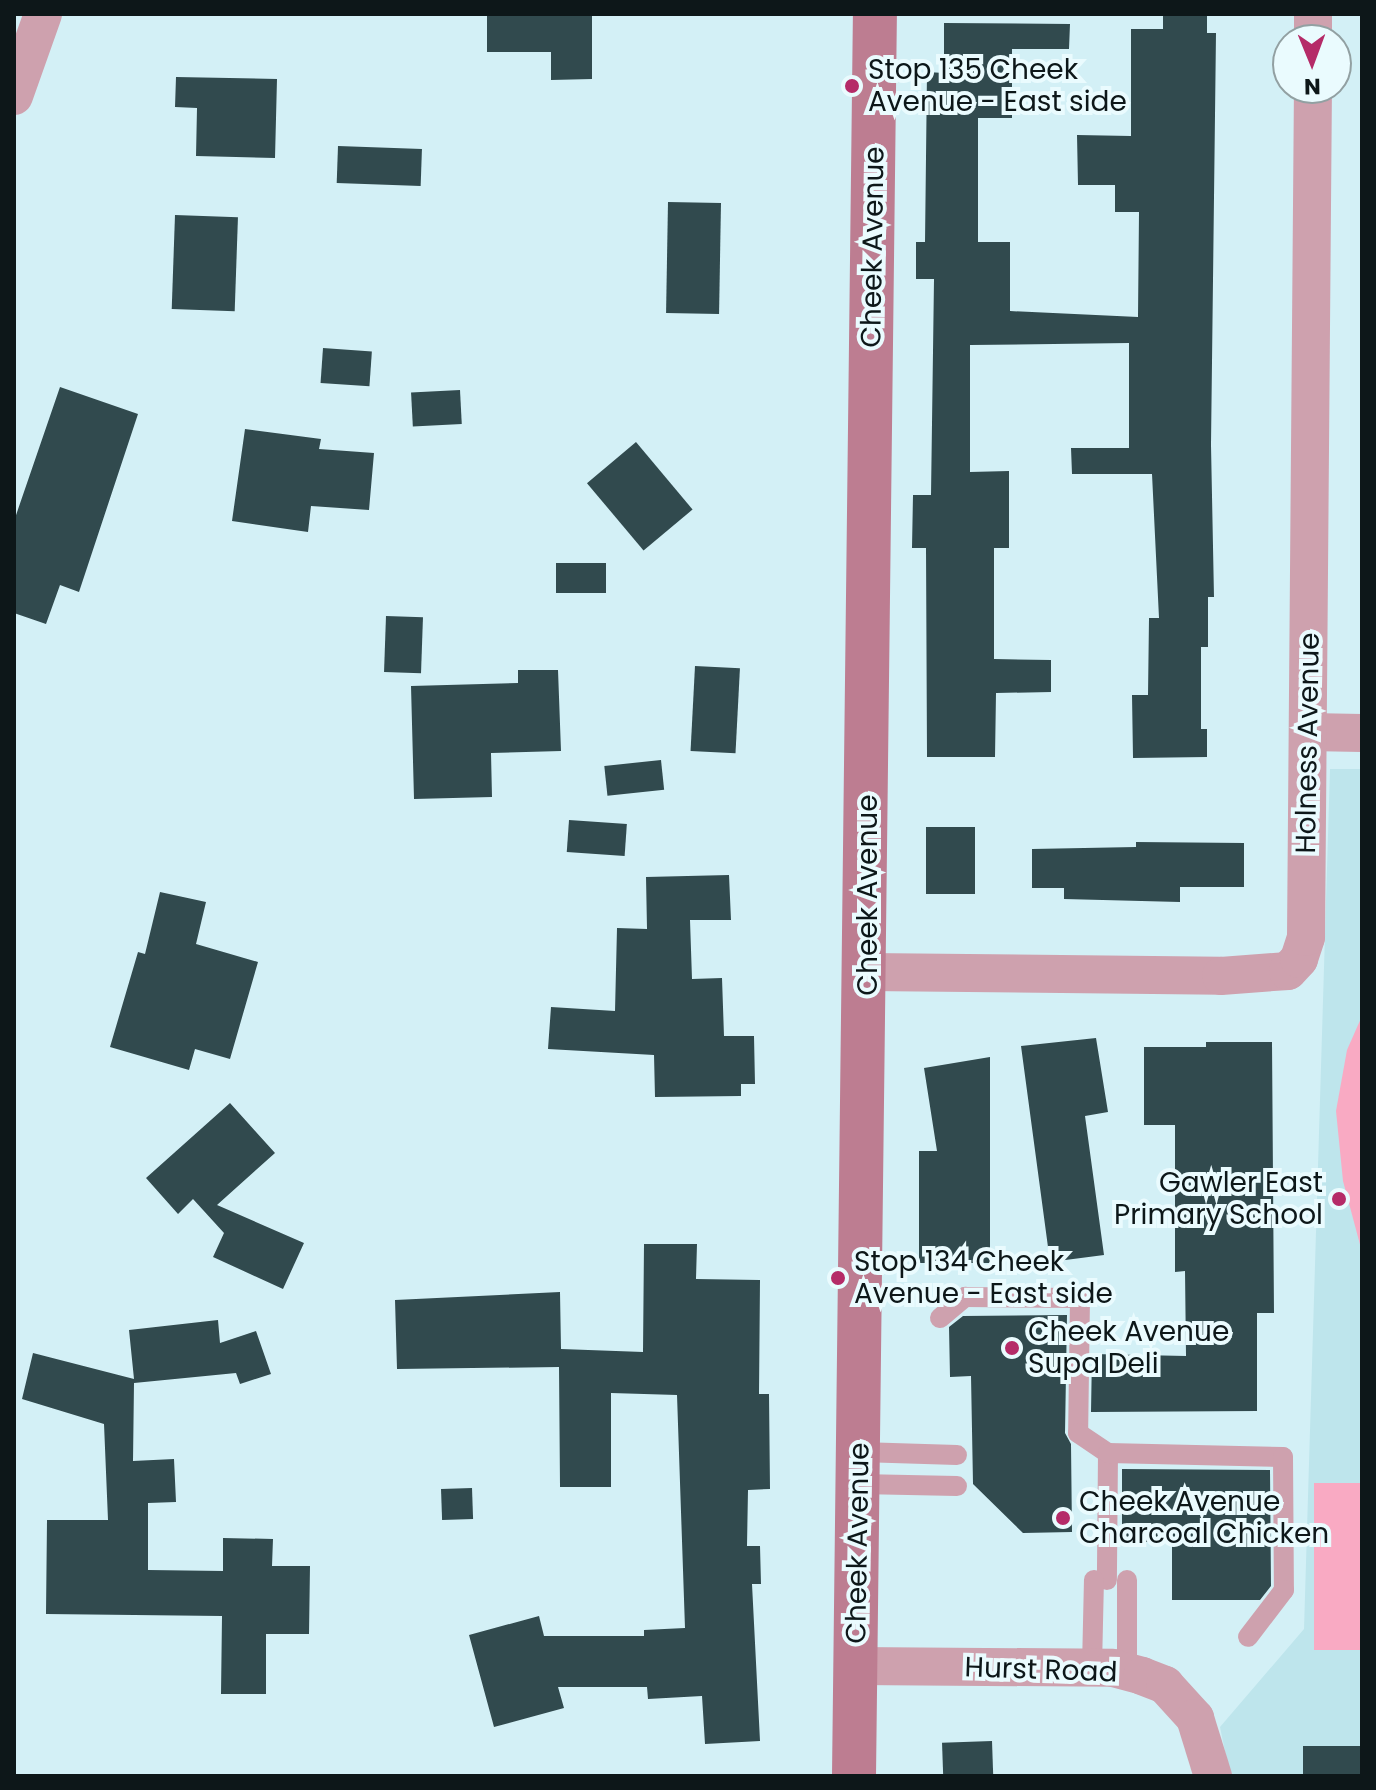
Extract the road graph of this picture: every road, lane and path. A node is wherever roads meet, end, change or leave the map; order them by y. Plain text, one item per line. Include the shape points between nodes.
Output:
1 (43, 14) edge
2 (875, 14) edge
3 (14, 96) edge
4 (1313, 104) edge
5 (1309, 732) junction
6 (1362, 733) edge
7 (867, 972) junction
8 (940, 1318) dead end
9 (1108, 1453) junction
10 (957, 1455) dead end
11 (859, 1468) junction
12 (957, 1486) dead end
13 (1109, 1580) junction
14 (1248, 1637) dead end
15 (856, 1666) junction
16 (1110, 1670) junction
17 (854, 1776) edge
18 (1213, 1776) edge

1 - 3 street
2 - 7 street, Cheek Avenue
4 - 5 street, Holness Avenue
5 - 6 street
5 - 7 street, Holness Avenue via 1306,937 1299,959 1288,971 1221,976
7 - 11 street, Cheek Avenue
8 - 9 lane via 965,1297 1080,1298 1078,1433
9 - 13 lane
9 - 14 lane via 1283,1457 1284,1590
10 - 11 lane
11 - 12 lane
11 - 15 street, Cheek Avenue
13 - 16 lane
13 - 16 lane
15 - 16 street, Hurst Road
15 - 17 street, Cheek Avenue
16 - 18 street, Hurst Road via 1165,1685 1183,1701 1207,1742

